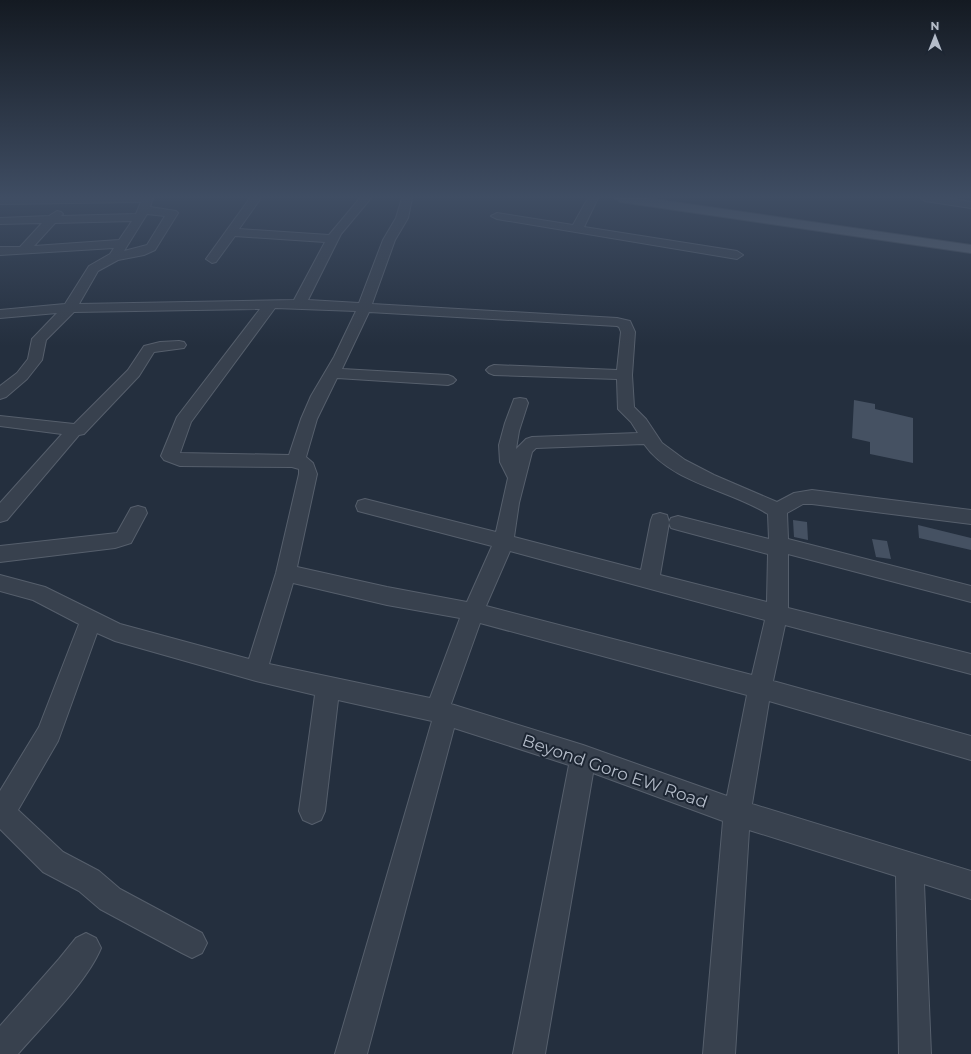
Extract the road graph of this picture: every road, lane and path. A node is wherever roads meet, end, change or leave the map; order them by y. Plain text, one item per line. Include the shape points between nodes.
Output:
1 (25, 247) edge
2 (67, 247) edge
3 (119, 247) edge
4 (151, 247) edge
5 (220, 247) edge
6 (328, 247) edge
7 (386, 247) edge
8 (691, 247) edge
9 (959, 247) edge
10 (971, 249) edge
11 (22, 250) junction
12 (0, 251) edge
13 (737, 255) dead end
14 (114, 257) junction
15 (212, 259) dead end
16 (271, 304) junction
17 (299, 304) junction
18 (70, 308) junction
19 (364, 308) junction
20 (24, 313) junction
21 (0, 314) edge
22 (0, 318) edge
23 (179, 345) dead end
24 (494, 370) dead end
25 (332, 373) junction
26 (624, 375) junction
27 (448, 380) dead end
28 (3, 389) edge
29 (520, 403) dead end
30 (0, 421) edge
31 (74, 430) junction
32 (650, 438) junction
33 (296, 461) junction
34 (517, 479) junction
35 (365, 506) dead end
36 (777, 510) junction
37 (138, 513) dead end
38 (0, 515) edge
39 (971, 518) edge
40 (504, 541) junction
41 (778, 546) junction
42 (0, 554) edge
43 (286, 573) junction
44 (649, 580) junction
45 (0, 583) edge
46 (971, 594) edge
47 (473, 612) junction
48 (777, 615) junction
49 (91, 620) junction
50 (971, 664) edge
51 (256, 671) junction
52 (328, 687) junction
53 (760, 688) junction
54 (441, 713) junction
55 (971, 748) edge
56 (583, 757) junction
57 (312, 811) dead end
58 (737, 813) junction
59 (1, 814) edge
60 (910, 866) junction
61 (971, 885) edge
62 (192, 943) dead end
63 (86, 948) dead end
64 (0, 1050) edge
65 (351, 1054) edge
66 (529, 1054) edge
67 (719, 1054) edge
68 (915, 1054) edge

1 - 11 street
2 - 11 street
3 - 14 street
4 - 14 street
5 - 15 street
6 - 17 street
7 - 19 street
8 - 13 street
9 - 10 main road
11 - 12 street
14 - 18 street via 93,269
16 - 17 street
16 - 18 street
16 - 33 street via 183,421 170,456 180,460
17 - 19 street
18 - 20 street
18 - 28 street via 39,339 35,360 22,376
19 - 25 street
19 - 26 street via 625,324 628,332
20 - 21 street
20 - 22 street
23 - 31 street via 151,348 116,393 81,429
24 - 26 street
25 - 27 street
25 - 33 street via 309,419
26 - 32 street via 626,409 642,423
29 - 34 street via 507,450 509,465
30 - 31 street
31 - 38 street
32 - 34 street via 532,443 524,450
32 - 36 street via 655,447 672,461
33 - 43 street via 305,464 308,474
34 - 40 street
35 - 40 street
36 - 39 street via 800,498 812,497
36 - 41 street
37 - 42 street via 124,538 115,541
40 - 44 street
40 - 47 street
41 - 44 street via 669,521
41 - 46 street
41 - 48 street
43 - 47 street
43 - 51 street
44 - 48 street
45 - 49 street, Beyond Goro EW Road via 38,593
47 - 53 street
47 - 54 street
48 - 50 street
48 - 53 street
49 - 51 street, Beyond Goro EW Road via 115,632
49 - 59 street via 49,733
51 - 52 street, Beyond Goro EW Road
52 - 54 street, Beyond Goro EW Road
52 - 57 street
53 - 55 street
53 - 58 street
54 - 56 street, Beyond Goro EW Road
54 - 65 street
56 - 58 street, Beyond Goro EW Road
56 - 66 street
58 - 60 street, Beyond Goro EW Road
58 - 67 street
59 - 62 street via 53,862 89,881 110,899
60 - 61 street, Beyond Goro EW Road
60 - 68 street
63 - 64 street

